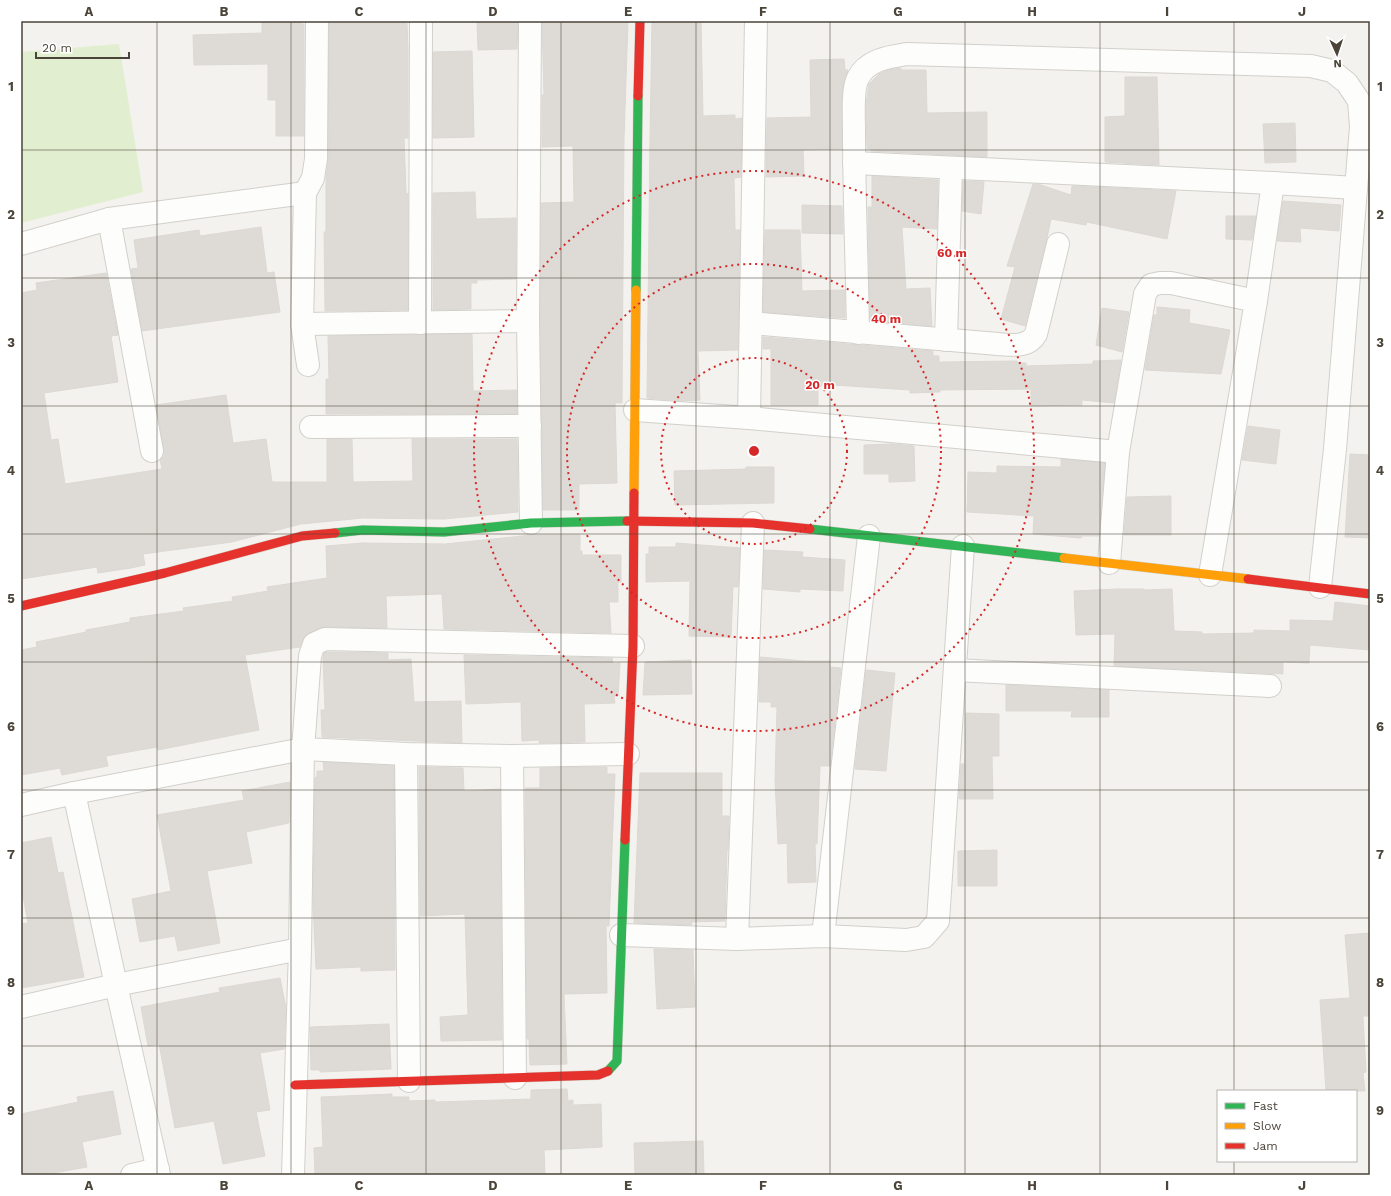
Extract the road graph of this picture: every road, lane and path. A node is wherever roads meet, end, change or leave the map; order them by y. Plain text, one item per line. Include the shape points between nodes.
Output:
1 (317, 21) edge
2 (421, 21) edge
3 (530, 21) edge
4 (640, 21) edge
5 (756, 21) edge
6 (854, 163) junction
7 (951, 168) junction
8 (1273, 183) junction
9 (1356, 188) junction
10 (305, 193) junction
11 (109, 219) junction
12 (21, 244) edge
13 (1058, 244) dead end
14 (1256, 301) junction
15 (528, 321) junction
16 (420, 323) junction
17 (751, 323) junction
18 (302, 324) junction
19 (858, 333) junction
20 (946, 340) junction
21 (308, 365) dead end
22 (635, 410) junction
23 (749, 418) junction
24 (530, 426) junction
25 (311, 427) dead end
26 (152, 451) dead end
27 (1118, 452) junction
28 (633, 521) junction
29 (531, 522) junction
30 (753, 523) junction
31 (869, 536) junction
32 (963, 546) junction
33 (1109, 563) junction
34 (1210, 575) junction
35 (1320, 587) junction
36 (1370, 594) edge
37 (21, 606) edge
38 (633, 646) junction
39 (955, 670) junction
40 (1270, 686) dead end
41 (302, 749) junction
42 (406, 754) junction
43 (628, 754) junction
44 (512, 756) junction
45 (74, 793) junction
46 (21, 806) edge
47 (621, 934) junction
48 (823, 936) junction
49 (737, 939) junction
50 (300, 949) junction
51 (116, 985) junction
52 (21, 1007) edge
53 (515, 1078) junction
54 (409, 1081) junction
55 (295, 1084) junction
56 (159, 1172) edge
57 (132, 1175) edge
58 (293, 1175) edge

1 - 10 street via 316,159 313,178
2 - 16 street
3 - 15 street
4 - 22 street
5 - 17 street
6 - 7 street
6 - 9 street via 854,96 857,79 867,66 886,57 907,54 1311,66 1332,71 1347,83 1359,101 1361,127
6 - 19 street
7 - 8 street
7 - 20 street
8 - 9 street
8 - 14 street
9 - 35 street via 1335,449
10 - 11 street
10 - 18 street
11 - 12 street
11 - 26 street
13 - 20 street via 1036,334 1032,340 1017,345
14 - 27 street via 1171,283 1151,285 1145,294
14 - 34 street
15 - 16 street
15 - 24 street
16 - 18 street
17 - 19 street
17 - 23 street
18 - 21 street
19 - 20 street
22 - 23 street
22 - 28 street
23 - 27 street
24 - 25 street
24 - 29 street
27 - 33 street
28 - 29 street
28 - 30 street
28 - 38 street
29 - 37 street via 444,532 364,530 302,536 165,573
30 - 31 street
30 - 49 street
31 - 32 street
31 - 48 street
32 - 33 street
32 - 39 street
33 - 34 street
34 - 35 street
35 - 36 street
38 - 41 street via 325,639 314,644 310,656
38 - 43 street
39 - 40 street
39 - 48 street via 938,921 924,937 906,940
41 - 42 street
41 - 45 street
41 - 50 street
42 - 44 street
42 - 54 street
43 - 44 street
43 - 47 street
44 - 53 street
45 - 46 street
45 - 51 street
47 - 49 street
47 - 53 street via 617,1061 609,1071 598,1075
48 - 49 street
50 - 51 street
50 - 55 street
51 - 52 street
51 - 56 street
53 - 54 street
54 - 55 street
55 - 58 street
56 - 57 street

